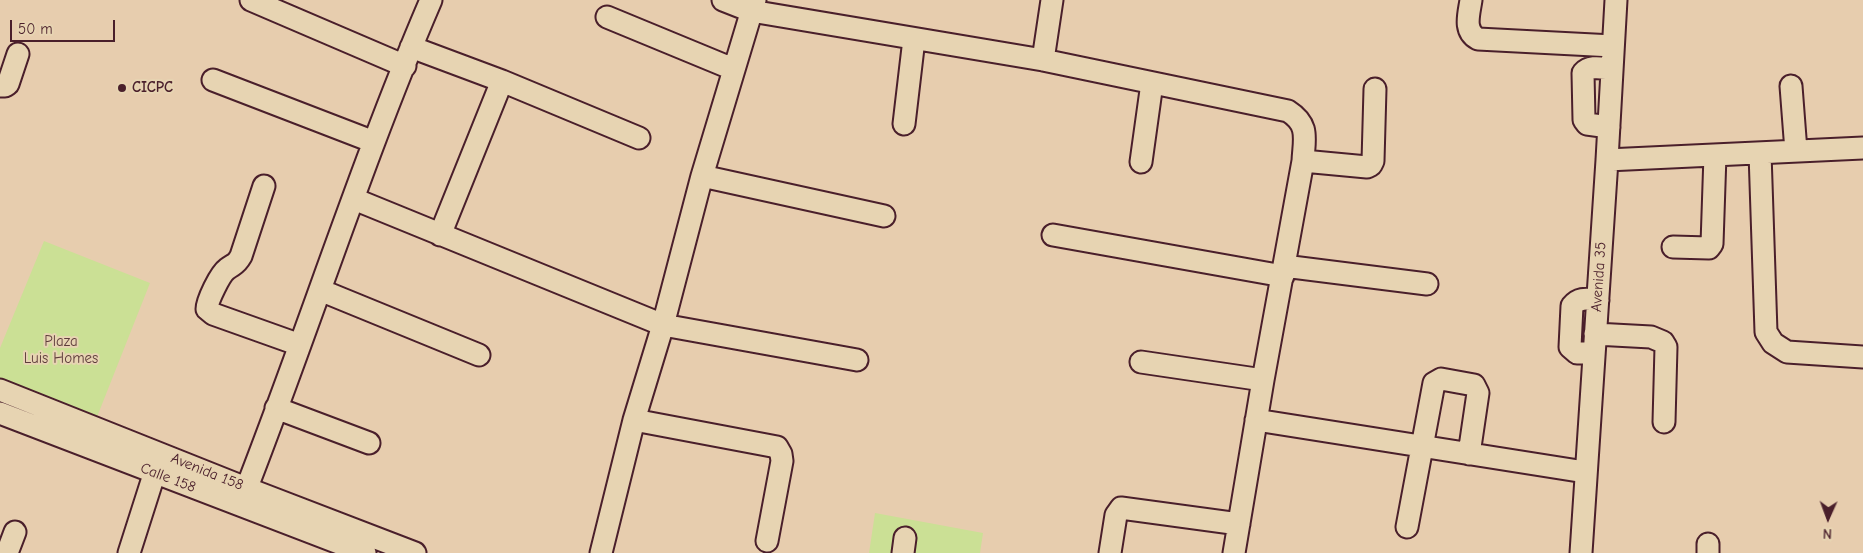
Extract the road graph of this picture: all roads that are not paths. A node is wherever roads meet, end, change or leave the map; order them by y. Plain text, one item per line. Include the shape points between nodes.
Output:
1 (251, 0) edge
2 (431, 0) edge
3 (723, 0) edge
4 (1052, 0) edge
5 (1471, 0) edge
6 (1616, 0) edge
7 (753, 6) edge
8 (607, 17) dead end
9 (914, 39) junction
10 (1613, 46) junction
11 (18, 54) dead end
12 (408, 57) junction
13 (1043, 60) junction
14 (733, 68) junction
15 (1612, 69) junction
16 (213, 80) dead end
17 (502, 82) junction
18 (1152, 83) junction
19 (0, 86) edge
20 (1791, 86) dead end
21 (1375, 89) dead end
22 (904, 124) dead end
23 (1609, 127) junction
24 (639, 138) dead end
25 (374, 142) junction
26 (1863, 148) edge
27 (1796, 151) junction
28 (1760, 153) junction
29 (1715, 155) junction
30 (1607, 160) junction
31 (1304, 161) junction
32 (1141, 162) dead end
33 (702, 176) junction
34 (264, 186) dead end
35 (354, 199) junction
36 (884, 216) dead end
37 (440, 235) junction
38 (1053, 235) dead end
39 (1673, 247) dead end
40 (1284, 271) junction
41 (1427, 284) dead end
42 (320, 290) junction
43 (1598, 300) junction
44 (663, 325) junction
45 (1594, 343) junction
46 (300, 345) junction
47 (479, 355) dead end
48 (1863, 357) edge
49 (856, 360) dead end
50 (1141, 362) dead end
51 (1263, 380) junction
52 (0, 390) edge
53 (276, 408) junction
54 (0, 413) edge
55 (634, 420) junction
56 (1256, 420) junction
57 (1664, 422) dead end
58 (369, 443) dead end
59 (1422, 446) junction
60 (1469, 454) junction
61 (158, 463) junction
62 (1585, 472) junction
63 (243, 497) junction
64 (1239, 524) junction
65 (1407, 527) dead end
66 (15, 532) dead end
67 (767, 542) dead end
68 (6, 553) edge
69 (129, 553) edge
70 (365, 553) edge
71 (414, 553) edge
72 (601, 553) edge
73 (1110, 553) edge
74 (1234, 553) edge
75 (1581, 553) edge

1 - 12 street
2 - 12 street
3 - 7 street
4 - 13 street
5 - 10 street via 1468,29 1478,39
6 - 10 street, Avenida 35
7 - 9 street
7 - 14 street
8 - 14 street
9 - 13 street
9 - 22 street
10 - 15 street, Avenida 35
11 - 19 street via 8,84
12 - 17 street
12 - 25 street
13 - 18 street
14 - 33 street
15 - 23 street, Avenida 35
15 - 23 street via 1586,69 1583,74 1584,120 1587,124
16 - 25 street
17 - 24 street
17 - 37 street
18 - 31 street via 1288,112 1300,121 1304,130
18 - 32 street
20 - 27 street
21 - 31 street via 1371,165
23 - 30 street, Avenida 35
25 - 35 street
26 - 27 street
27 - 28 street
28 - 29 street
28 - 48 street via 1766,332 1773,343 1787,352
29 - 30 street
29 - 39 street via 1712,244 1709,248
30 - 43 street, Avenida 35
31 - 40 street
33 - 36 street
33 - 44 street
34 - 46 street via 242,256 238,263 226,270 207,303 207,309
35 - 37 street
35 - 42 street
37 - 44 street
38 - 40 street
40 - 41 street
40 - 51 street
42 - 46 street
42 - 47 street
43 - 45 street, Avenida 35
43 - 45 street via 1582,298 1572,306 1570,347 1577,353
44 - 49 street
44 - 55 street
45 - 57 street via 1651,337 1663,342 1666,347
45 - 62 street, Avenida 35
46 - 53 street
50 - 51 street
51 - 56 street
52 - 61 street, Avenida 158
53 - 58 street
53 - 63 street
54 - 61 street, Calle 158
55 - 67 street via 777,447 782,461
55 - 72 street
56 - 59 street
56 - 64 street
59 - 60 street
59 - 60 street via 1434,383 1448,380 1474,385 1478,393
59 - 65 street
60 - 62 street
61 - 63 street, Calle 158
61 - 69 street
62 - 75 street, Avenida 35
63 - 70 street, Calle 158
63 - 71 street, Avenida 158
64 - 73 street via 1121,508 1116,515
64 - 74 street
66 - 68 street

